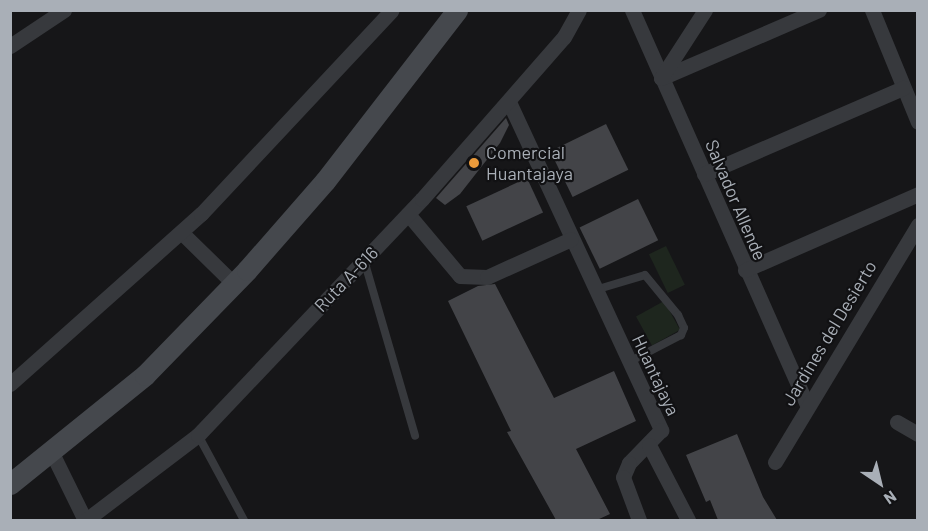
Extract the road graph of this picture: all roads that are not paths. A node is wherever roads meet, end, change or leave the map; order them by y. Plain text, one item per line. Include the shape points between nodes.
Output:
1 (64, 10) edge
2 (392, 10) edge
3 (457, 10) edge
4 (579, 10) edge
5 (632, 10) edge
6 (705, 10) edge
7 (819, 10) edge
8 (872, 10) edge
9 (10, 46) edge
10 (661, 78) junction
11 (903, 88) junction
12 (509, 102) junction
13 (918, 122) edge
14 (704, 174) junction
15 (918, 194) edge
16 (408, 214) junction
17 (918, 225) edge
18 (183, 232) junction
19 (571, 239) junction
20 (364, 260) junction
21 (745, 270) junction
22 (234, 284) junction
23 (595, 290) junction
24 (629, 362) junction
25 (10, 384) edge
26 (807, 404) junction
27 (897, 422) dead end
28 (918, 434) edge
29 (198, 435) junction
30 (415, 435) dead end
31 (649, 445) junction
32 (51, 450) junction
33 (775, 462) dead end
34 (10, 484) edge
35 (85, 520) edge
36 (244, 520) edge
37 (639, 520) edge
38 (688, 520) edge

1 - 9 street
2 - 18 street
3 - 22 main road via 325,182
4 - 12 street, Ruta A-616 via 564,37
5 - 10 street, Salvador Allende
6 - 10 street
7 - 10 street
8 - 11 street
10 - 14 street, Salvador Allende
11 - 13 street
11 - 14 street
12 - 16 street, Ruta A-616
12 - 19 street, Huantajaya
14 - 21 street, Salvador Allende
15 - 21 street
16 - 19 street via 460,276 487,276
16 - 20 street, Ruta A-616
17 - 26 street, Jardines del Desierto
18 - 22 street
18 - 25 street
19 - 23 street, Huantajaya
20 - 29 street, Ruta A-616
20 - 30 lane
21 - 26 street, Salvador Allende
22 - 32 main road via 145,375
23 - 24 street, Huantajaya
23 - 24 lane via 645,274 678,315 684,328 681,335
24 - 31 street, Huantajaya via 661,430
26 - 33 street, Jardines del Desierto
27 - 28 street
29 - 35 street, Ruta A-616
29 - 36 lane
31 - 37 street, Huantajaya via 629,463 623,477
31 - 38 street
32 - 34 main road
32 - 35 street

